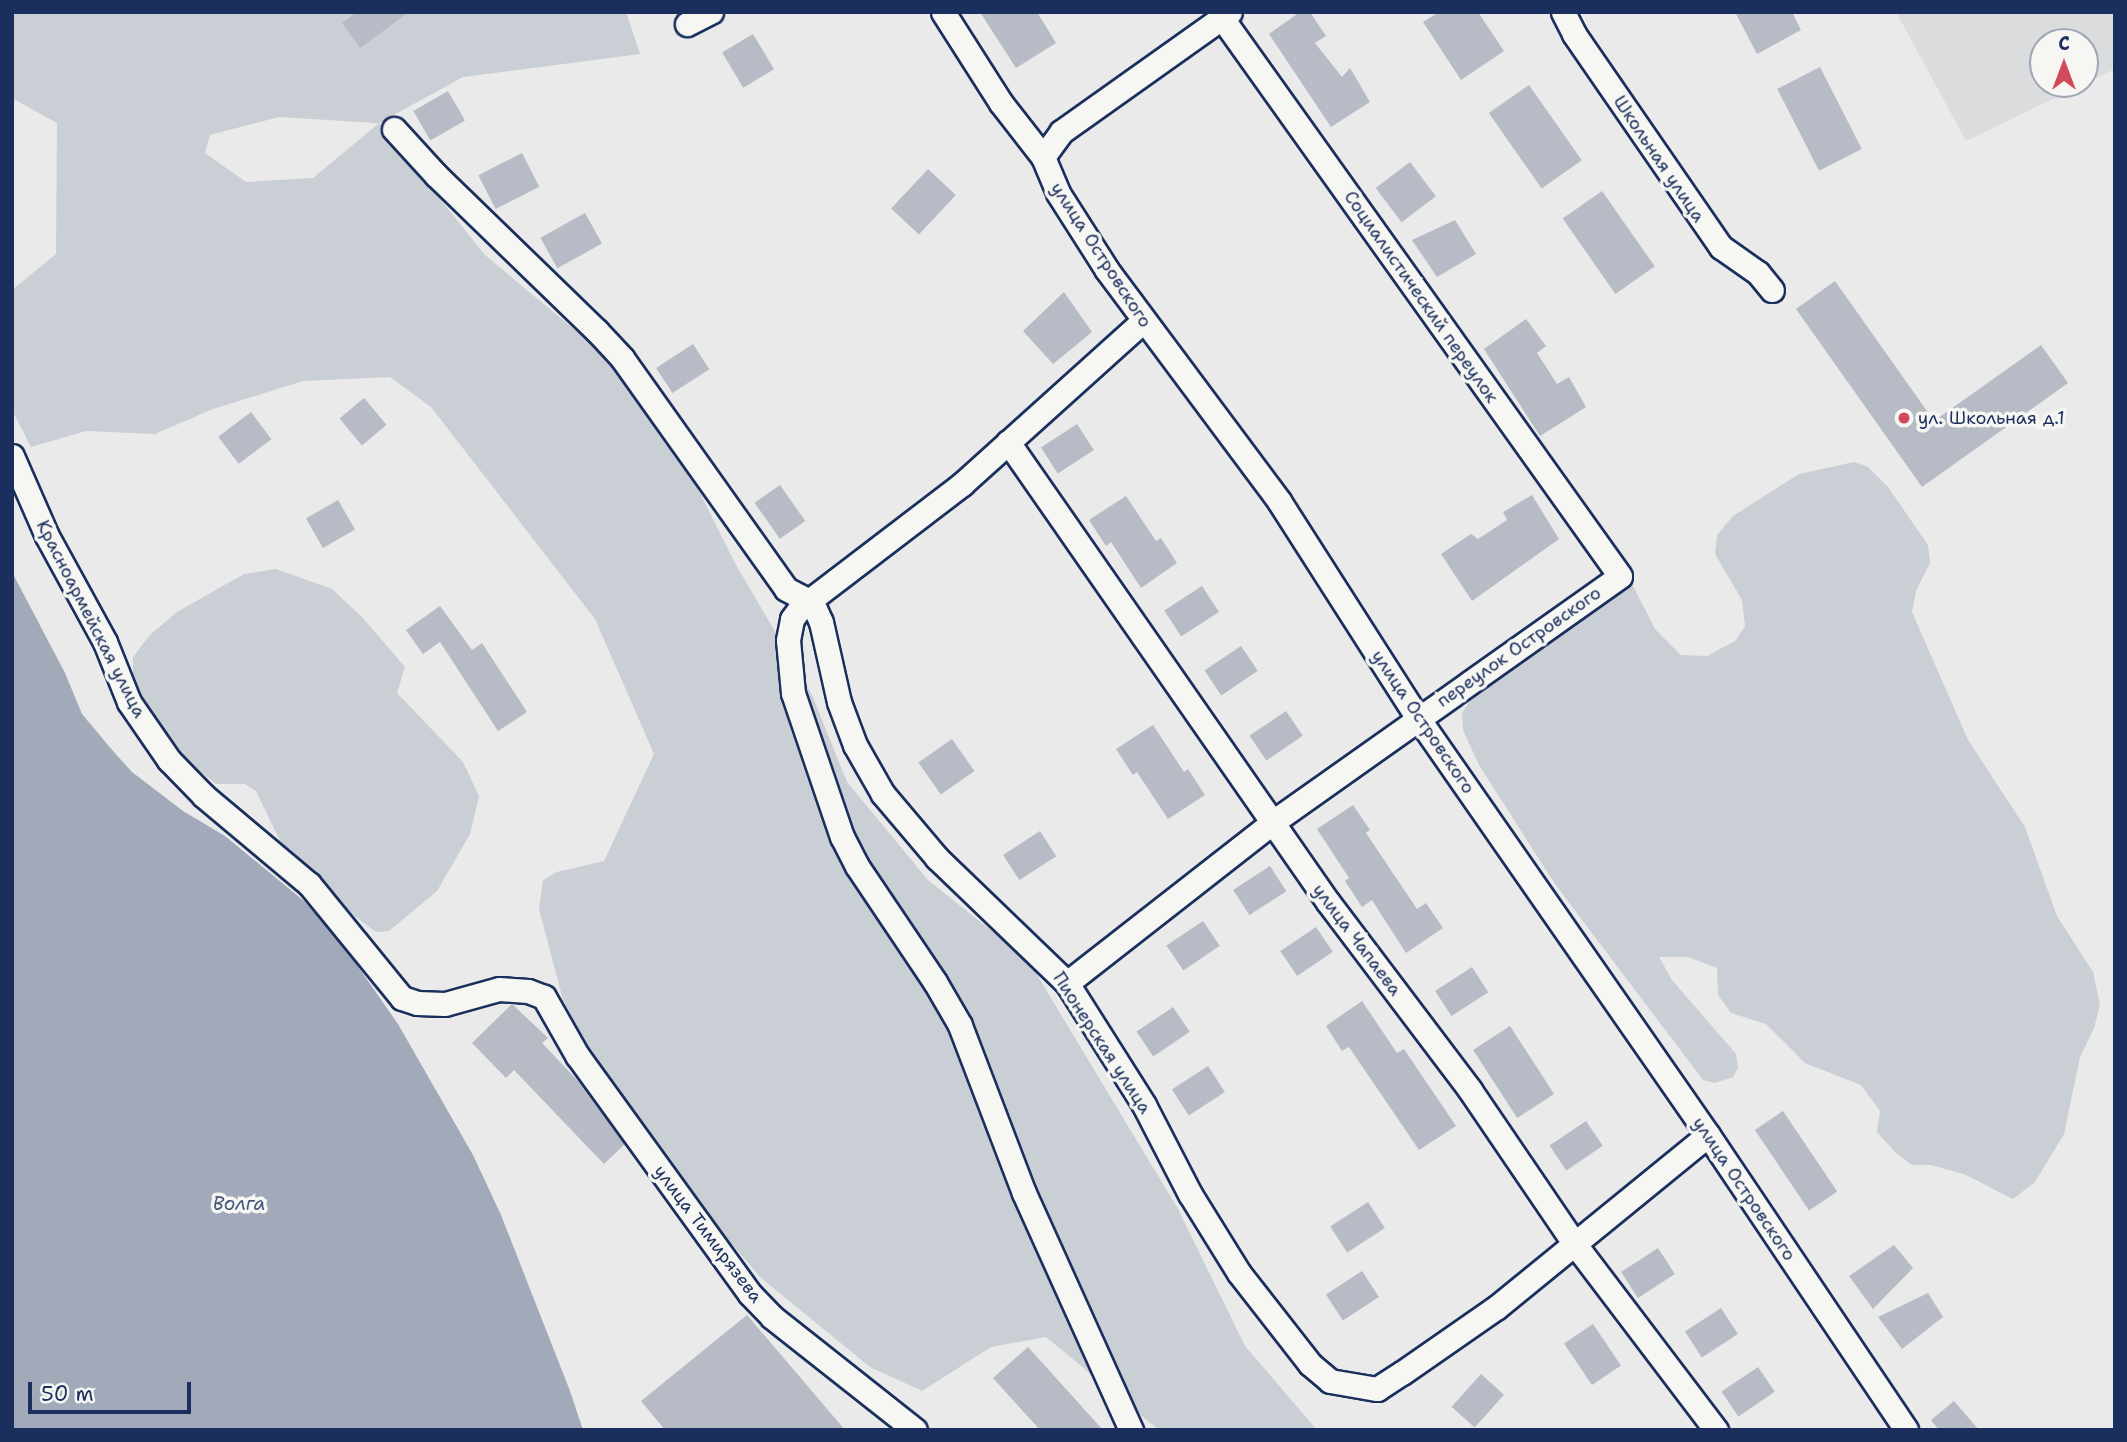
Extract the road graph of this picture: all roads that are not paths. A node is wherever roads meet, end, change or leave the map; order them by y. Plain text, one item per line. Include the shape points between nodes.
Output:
1 (711, 12) edge
2 (943, 12) edge
3 (1563, 12) edge
4 (1226, 15) edge
5 (687, 24) dead end
6 (394, 129) dead end
7 (1043, 157) junction
8 (1772, 290) dead end
9 (1143, 321) junction
10 (1008, 442) junction
11 (12, 456) edge
12 (1620, 576) joint
13 (812, 602) junction
14 (1418, 718) junction
15 (1273, 822) junction
16 (1067, 983) junction
17 (544, 998) joint
18 (1708, 1135) junction
19 (1574, 1242) junction
20 (915, 1430) edge
21 (1131, 1430) edge
22 (1716, 1430) edge
23 (1906, 1430) edge

1 - 5 street
2 - 7 street, улица Островского via 1001,103
3 - 8 street, Школьная улица via 1721,247 1758,273
4 - 7 street via 1061,132
4 - 12 street, Социалистический переулок
6 - 13 street via 622,358 786,589
7 - 9 street, улица Островского via 1058,193
9 - 10 street
9 - 14 street, улица Островского via 1279,501
10 - 13 street
10 - 15 street, улица Чапаева
11 - 17 street, Красноармейская улица via 47,536 105,642 129,702 148,731 204,796 309,884 394,991 402,998 430,1005 499,989 528,991
12 - 14 street, переулок Островского
13 - 16 street, Пионерская улица via 851,734 883,794 937,858
13 - 21 street via 792,619 788,665 793,693 842,837 960,1025 1024,1193
14 - 15 street, переулок Островского
14 - 18 street, улица Островского
15 - 16 street, переулок Островского
15 - 19 street, улица Чапаева via 1470,1090
16 - 19 street, Пионерская улица via 1144,1105 1190,1194 1239,1273 1310,1364 1330,1381 1377,1389 1497,1307
17 - 20 street, улица Тимирязева via 577,1055 750,1294 772,1317
18 - 19 street
18 - 23 street, улица Островского
19 - 22 street, улица Чапаева

